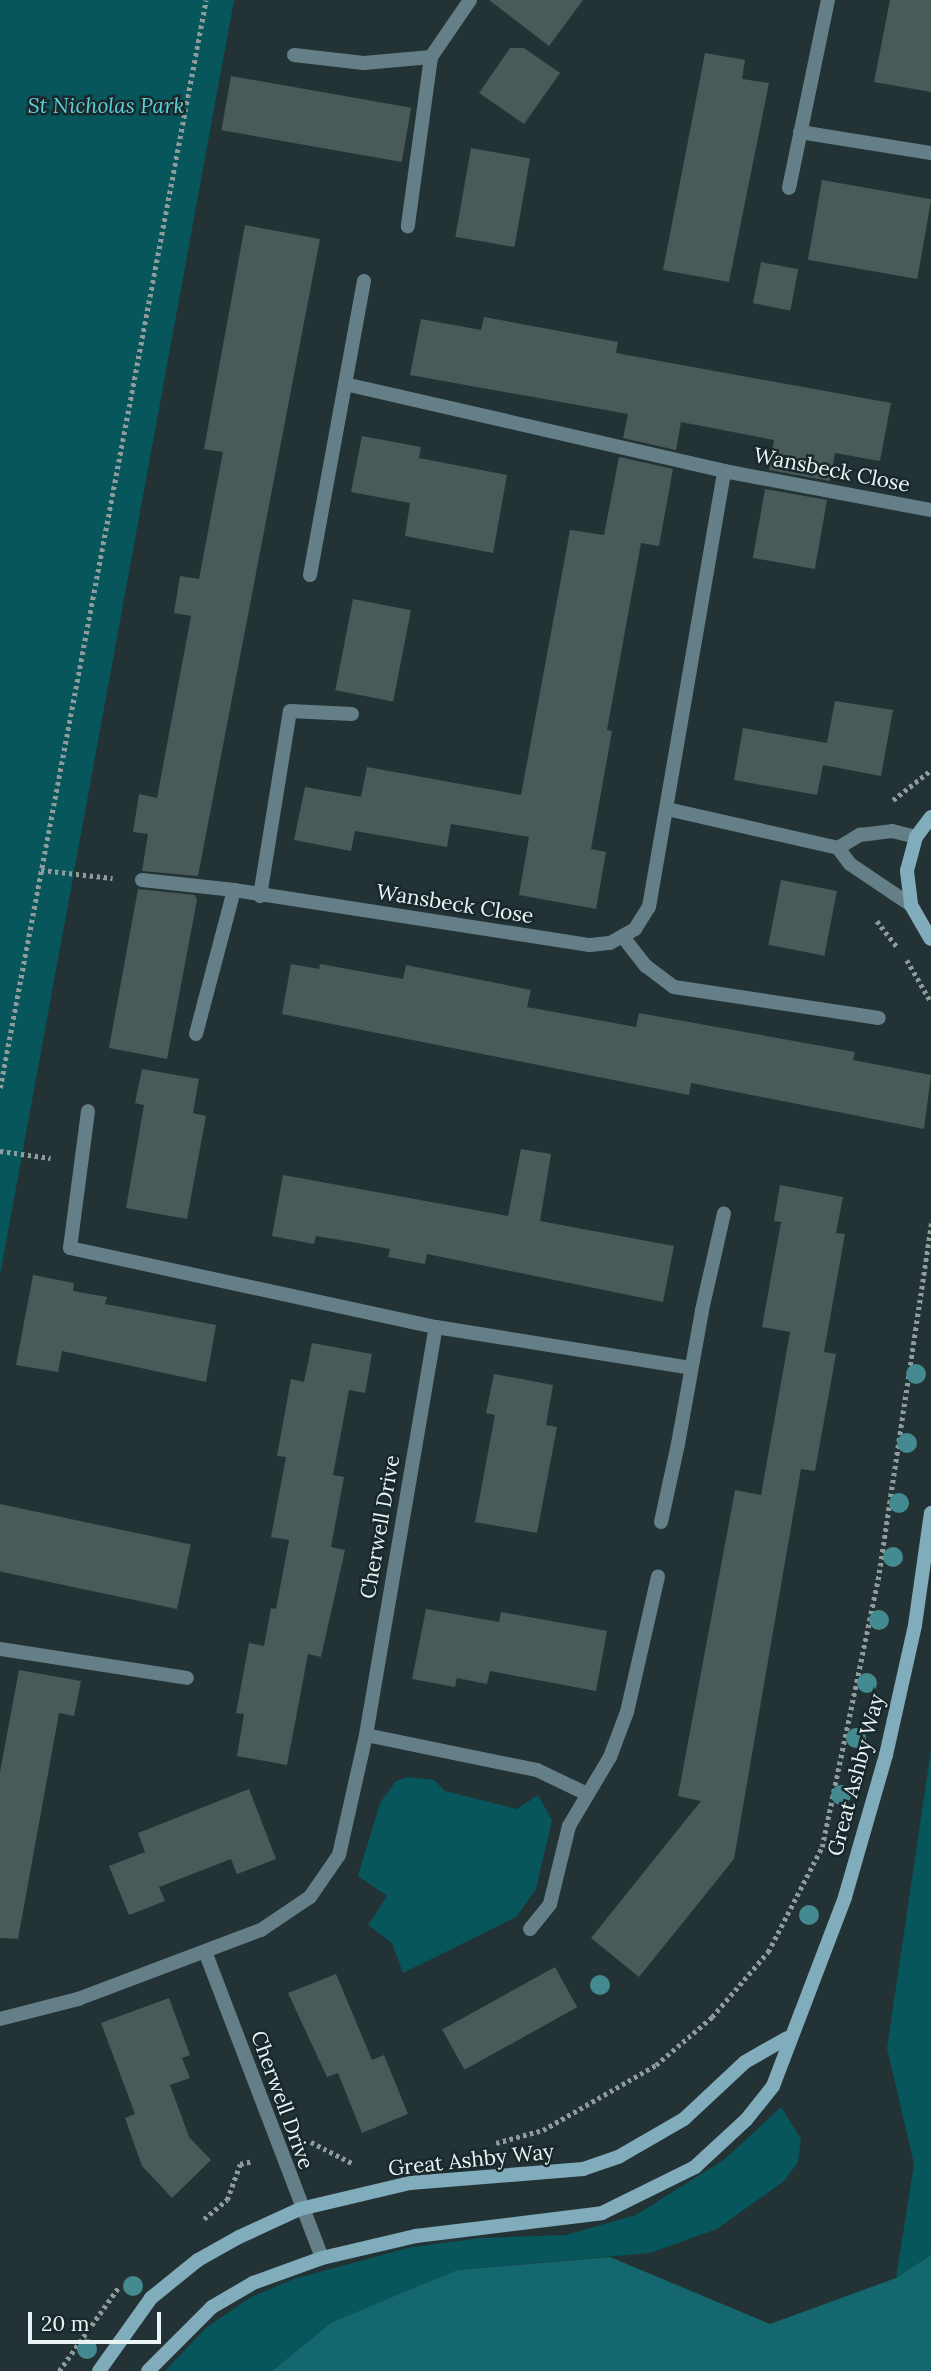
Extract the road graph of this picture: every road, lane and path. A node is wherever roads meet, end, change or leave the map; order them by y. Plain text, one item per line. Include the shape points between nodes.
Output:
1 (206, 0) edge
2 (470, 0) edge
3 (828, 0) edge
4 (294, 55) dead end
5 (431, 57) junction
6 (800, 132) junction
7 (931, 153) edge
8 (789, 188) dead end
9 (408, 226) dead end
10 (364, 281) dead end
11 (345, 384) junction
12 (724, 471) junction
13 (931, 510) edge
14 (310, 575) dead end
15 (352, 714) dead end
16 (667, 809) junction
17 (931, 817) edge
18 (916, 837) junction
19 (838, 848) junction
20 (41, 870) junction
21 (142, 880) joint
22 (234, 890) junction
23 (260, 896) junction
24 (911, 905) junction
25 (623, 937) junction
26 (931, 939) edge
27 (879, 1018) dead end
28 (196, 1034) dead end
29 (0, 1088) edge
30 (88, 1111) dead end
31 (0, 1151) edge
32 (81, 1163) junction
33 (724, 1213) dead end
34 (931, 1223) edge
35 (436, 1327) junction
36 (691, 1368) junction
37 (931, 1513) edge
38 (661, 1522) dead end
39 (658, 1577) dead end
40 (0, 1649) edge
41 (187, 1678) dead end
42 (366, 1735) junction
43 (585, 1793) junction
44 (530, 1929) dead end
45 (205, 1954) junction
46 (0, 2019) edge
47 (787, 2038) junction
48 (486, 2146) dead end
49 (279, 2154) junction
50 (362, 2162) dead end
51 (300, 2209) junction
52 (197, 2224) dead end
53 (322, 2258) junction
54 (124, 2282) dead end
55 (59, 2371) edge
56 (99, 2371) edge
57 (148, 2371) edge

1 - 20 path
2 - 5 street
3 - 6 street
4 - 5 street via 364,63
5 - 9 street
6 - 7 street
6 - 8 street
10 - 11 street
11 - 12 street, Wansbeck Close
11 - 14 street
12 - 13 street, Wansbeck Close
12 - 16 street, Wansbeck Close
15 - 23 street via 290,710
16 - 19 street
16 - 25 street, Wansbeck Close via 649,907
17 - 18 street
18 - 19 street via 892,831 860,835
18 - 24 street via 907,871
19 - 24 street via 850,864
20 - 21 path
20 - 29 path
21 - 22 street, Wansbeck Close
22 - 23 street, Wansbeck Close
22 - 28 street
23 - 25 street, Wansbeck Close via 590,945
24 - 26 street
25 - 27 street via 646,966 674,987
30 - 32 street
31 - 32 path
32 - 35 street via 70,1248
33 - 36 street
34 - 48 path via 879,1573 822,1847 796,1902 768,1952 728,1999 656,2065 543,2130
35 - 36 street
35 - 42 street, Cherwell Drive
36 - 38 street
37 - 47 street, Great Ashby Way via 915,1625 886,1755 825,1955
39 - 43 street via 627,1712 610,1757
40 - 41 street
42 - 43 street via 537,1770
42 - 45 street, Cherwell Drive via 348,1828 327,1874 292,1913
43 - 44 street via 569,1826 550,1904
45 - 46 street, Cherwell Drive via 45,2010
45 - 49 street, Cherwell Drive
47 - 51 street, Great Ashby Way via 745,2063 684,2119 620,2156 583,2169 410,2183
47 - 53 street, Great Ashby Way via 773,2086 746,2120 695,2168 650,2193 602,2213 416,2236
49 - 50 path via 312,2142 351,2164
49 - 51 street, Cherwell Drive
49 - 52 path via 240,2164 227,2200
51 - 53 street, Cherwell Drive
51 - 56 street, Great Ashby Way via 198,2260 151,2298
53 - 57 street, Great Ashby Way via 253,2283 212,2307
54 - 55 path via 99,2309

